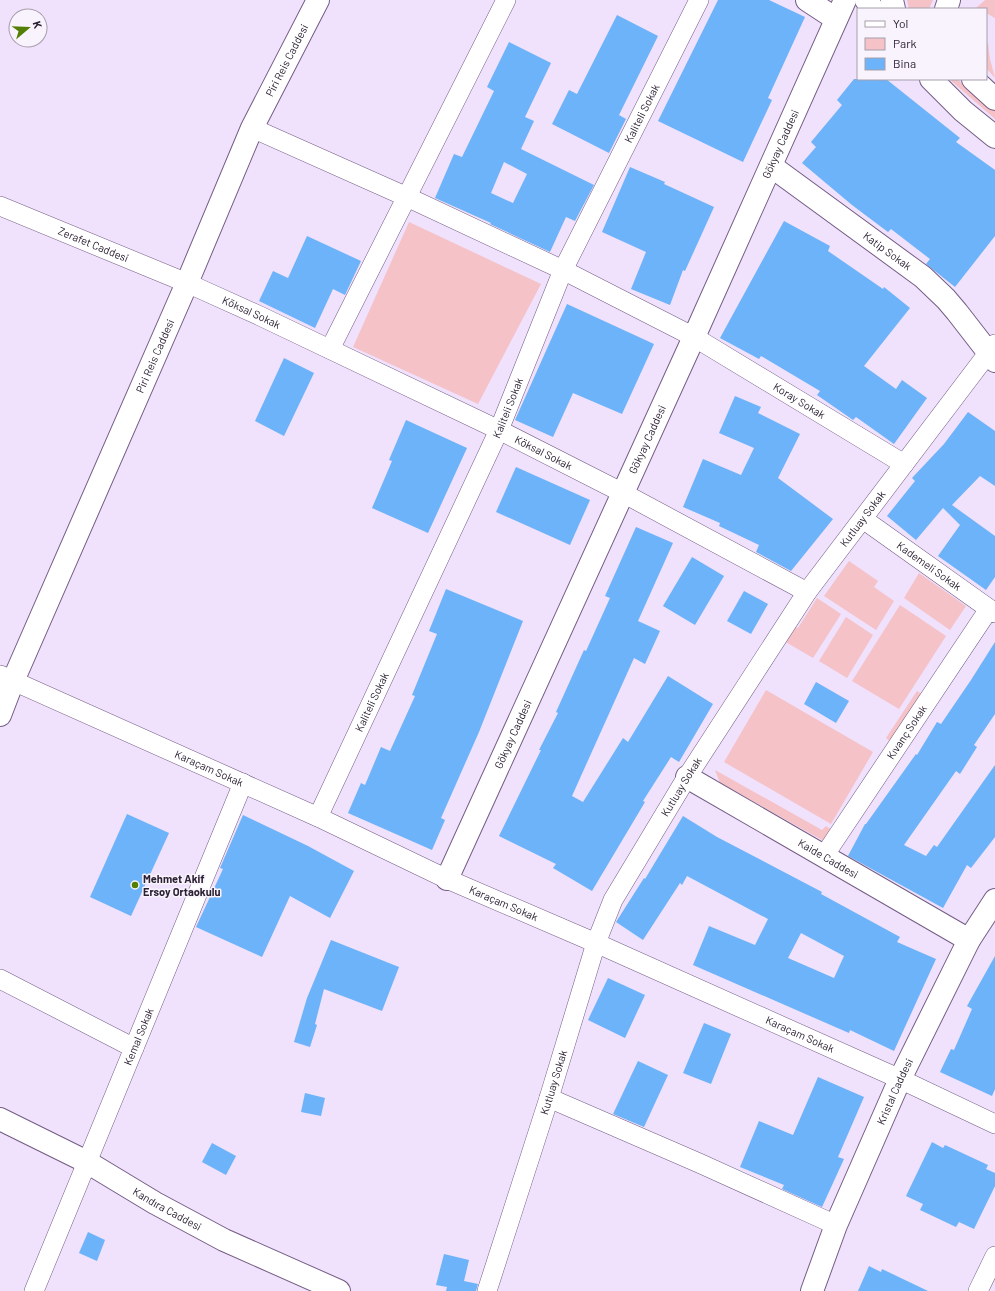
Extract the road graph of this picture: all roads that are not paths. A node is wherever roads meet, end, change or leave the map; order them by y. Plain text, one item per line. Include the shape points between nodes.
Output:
1 (318, 0) edge
2 (506, 0) edge
3 (699, 0) edge
4 (807, 0) edge
5 (840, 9) edge
6 (932, 80) edge
7 (974, 80) edge
8 (995, 99) edge
9 (252, 128) junction
10 (995, 137) edge
11 (771, 166) junction
12 (407, 197) junction
13 (0, 206) edge
14 (563, 270) junction
15 (187, 284) junction
16 (694, 337) junction
17 (330, 349) junction
18 (993, 352) edge
19 (499, 430) junction
20 (904, 464) junction
21 (623, 493) junction
22 (863, 518) junction
23 (807, 592) junction
24 (992, 611) edge
25 (7, 678) edge
26 (0, 715) edge
27 (687, 777) junction
28 (243, 783) junction
29 (318, 817) junction
30 (824, 856) junction
31 (448, 879) junction
32 (995, 900) edge
33 (969, 940) junction
34 (596, 943) junction
35 (0, 979) edge
36 (134, 1048) junction
37 (900, 1079) junction
38 (549, 1098) junction
39 (0, 1119) edge
40 (995, 1124) edge
41 (87, 1162) junction
42 (836, 1225) junction
43 (995, 1256) edge
44 (34, 1291) edge
45 (339, 1291) edge
46 (487, 1291) edge
47 (812, 1291) edge
48 (978, 1291) edge

1 - 9 street, Piri Reis Caddesi
2 - 12 street
3 - 14 street, Kaliteli Sokak
4 - 5 street
5 - 11 street, Gökyay Caddesi
6 - 10 street via 963,111
7 - 8 street
9 - 12 street, Koray Sokak
9 - 15 street, Piri Reis Caddesi
11 - 16 street, Gökyay Caddesi
11 - 18 street, Katip Sokak via 922,277 946,299
12 - 14 street, Koray Sokak
12 - 17 street
13 - 15 street, Zerafet Caddesi
14 - 16 street, Koray Sokak
14 - 19 street, Kaliteli Sokak
15 - 17 street, Köksal Sokak
15 - 25 street, Piri Reis Caddesi
16 - 20 street, Koray Sokak
16 - 21 street, Gökyay Caddesi
17 - 19 street, Köksal Sokak
18 - 20 street, Kutluay Sokak
19 - 21 street, Köksal Sokak
19 - 29 street, Kaliteli Sokak
20 - 22 street, Kutluay Sokak
21 - 23 street, Köksal Sokak
21 - 31 street, Gökyay Caddesi
22 - 23 street, Kutluay Sokak
22 - 24 street, Kademeli Sokak
23 - 27 street, Kutluay Sokak
24 - 30 street, Kıvanç Sokak
25 - 26 street, Piri Reis Caddesi
25 - 28 street, Karaçam Sokak
27 - 30 street, Kaide Caddesi
27 - 34 street, Kutluay Sokak via 612,900
28 - 29 street, Karaçam Sokak
28 - 36 street, Kemal Sokak
29 - 31 street, Karaçam Sokak
30 - 33 street, Kaide Caddesi
31 - 34 street, Karaçam Sokak
32 - 33 street, Kristal Caddesi
33 - 37 street, Kristal Caddesi
34 - 37 street, Karaçam Sokak
34 - 38 street, Kutluay Sokak
35 - 36 street
36 - 41 street, Kemal Sokak
37 - 40 street, Karaçam Sokak
37 - 42 street, Kristal Caddesi
38 - 42 street
38 - 46 street, Kutluay Sokak
39 - 41 street, Kandıra Caddesi
41 - 44 street, Kemal Sokak
41 - 45 street, Kandıra Caddesi via 224,1240
42 - 47 street, Kristal Caddesi
43 - 48 street

